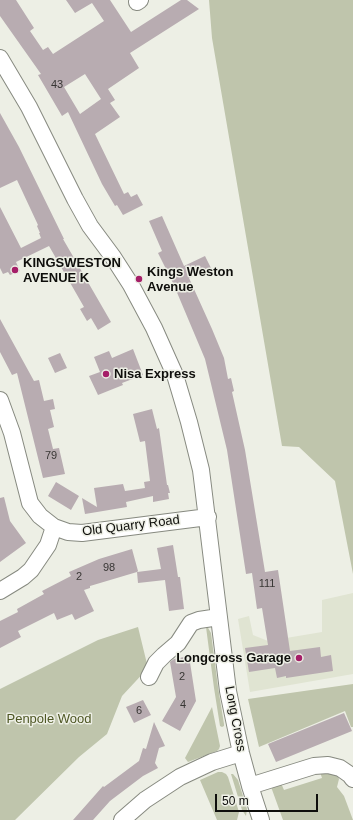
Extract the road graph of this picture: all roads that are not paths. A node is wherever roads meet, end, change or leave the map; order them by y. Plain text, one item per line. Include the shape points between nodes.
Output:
1 (0, 58) edge
2 (0, 400) edge
3 (208, 517) junction
4 (54, 527) junction
5 (0, 591) edge
6 (219, 617) junction
7 (149, 677) dead end
8 (241, 753) junction
9 (353, 779) edge
10 (250, 786) junction
11 (122, 820) edge
12 (260, 820) edge

1 - 3 street via 29,107 90,226 131,285 166,354 190,422
2 - 4 street, Old Quarry Road via 12,433 30,503 40,516
3 - 4 street, Old Quarry Road via 82,533
3 - 6 street
4 - 5 street via 45,550 31,570
6 - 7 street via 191,623 178,643 156,663
6 - 8 street, Long Cross via 228,691
8 - 10 street, Long Cross
8 - 11 street via 212,762 180,777 145,800
9 - 10 street via 340,768 328,765 314,766
10 - 12 street, Long Cross

